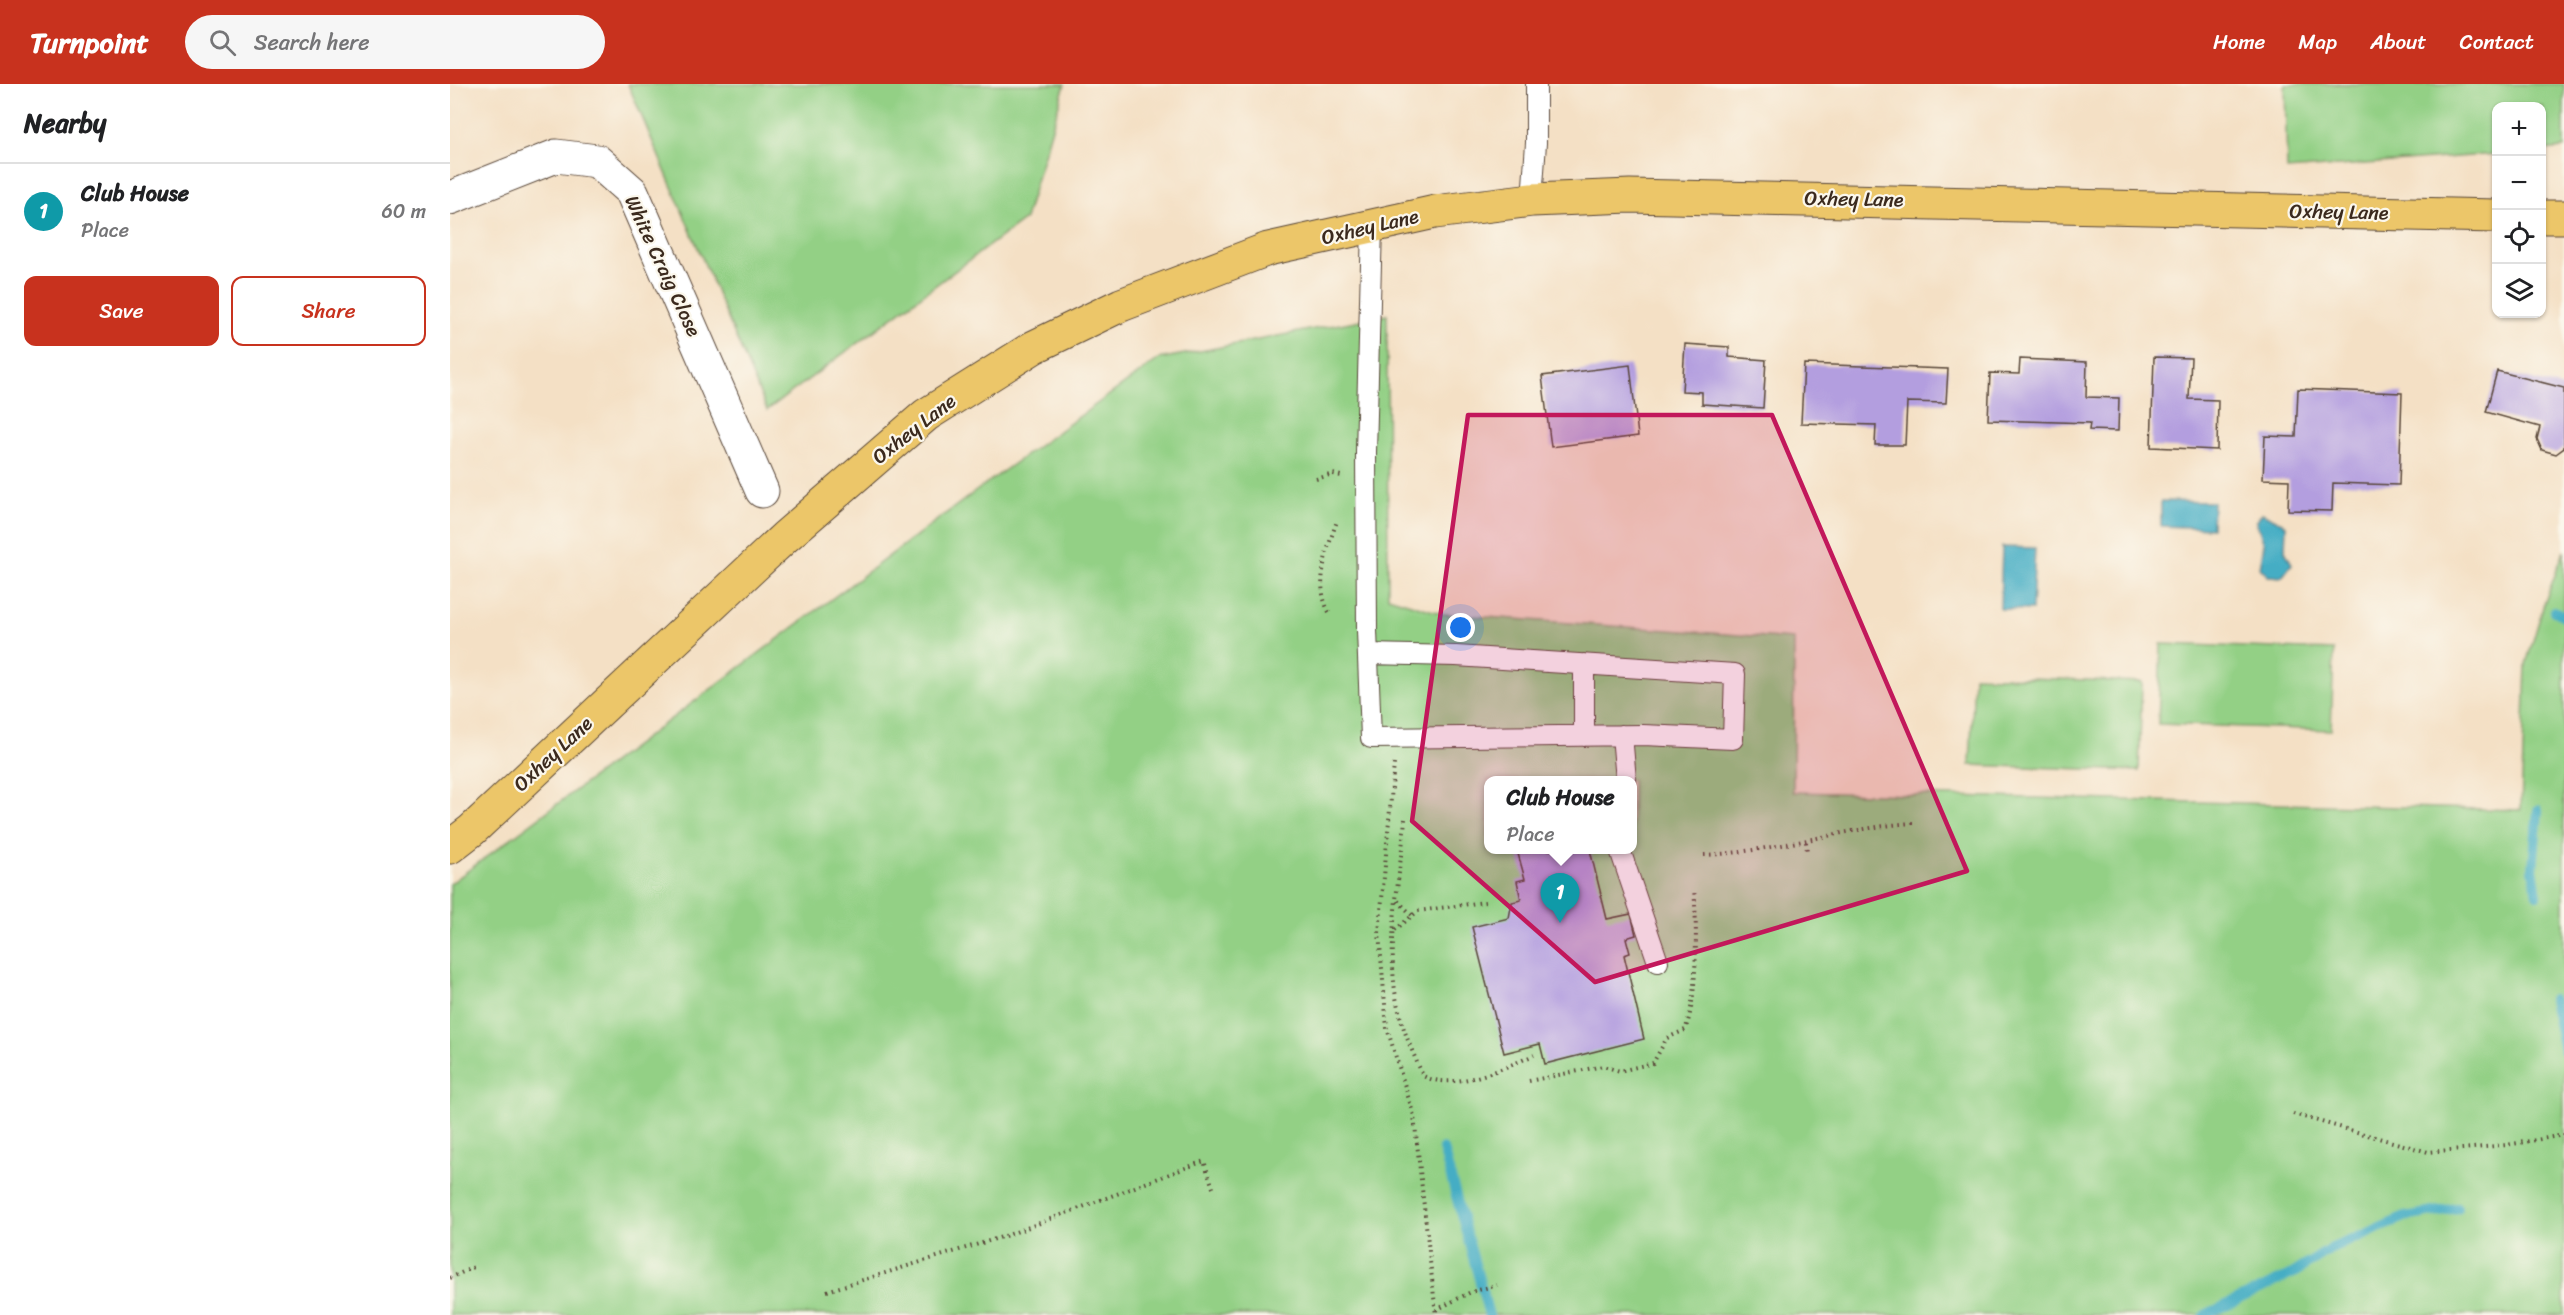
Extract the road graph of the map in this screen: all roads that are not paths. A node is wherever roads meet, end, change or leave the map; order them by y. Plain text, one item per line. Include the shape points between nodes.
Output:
1 (1536, 84) edge
2 (450, 198) edge
3 (1532, 200) junction
4 (2492, 216) edge
5 (2546, 217) edge
6 (2564, 217) edge
7 (1372, 226) junction
8 (762, 491) dead end
9 (1368, 654) junction
10 (1584, 664) junction
11 (1584, 735) junction
12 (1622, 735) junction
13 (1626, 776) edge
14 (450, 847) edge
15 (1622, 854) edge
16 (1658, 962) dead end

1 - 3 lane
2 - 8 street, White Craig Close via 556,156 597,160 632,192
3 - 4 main road, Oxhey Lane via 1630,196 1823,198
3 - 7 main road, Oxhey Lane via 1435,212
5 - 6 main road
7 - 9 lane via 1366,452
7 - 14 main road, Oxhey Lane via 1268,249 1121,305 1034,347 927,415 785,537
9 - 10 lane
9 - 11 lane via 1371,738
10 - 11 lane
10 - 12 lane via 1735,674 1733,739
11 - 12 lane
12 - 13 lane
15 - 16 lane

